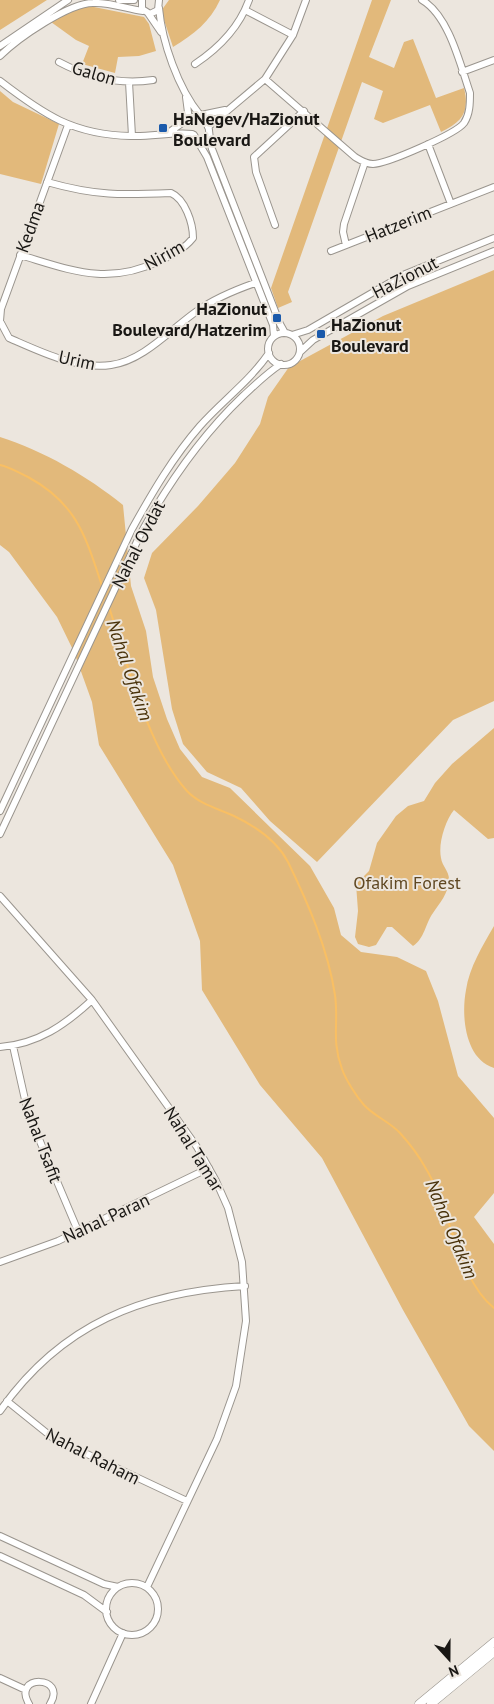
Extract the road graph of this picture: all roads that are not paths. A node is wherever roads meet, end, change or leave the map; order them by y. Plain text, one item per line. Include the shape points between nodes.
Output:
1 (68, 0) edge
2 (119, 0) edge
3 (134, 0) edge
4 (142, 0) edge
5 (249, 0) edge
6 (306, 0) edge
7 (422, 0) edge
8 (160, 3) edge
9 (245, 10) junction
10 (146, 12) junction
11 (293, 35) junction
12 (164, 38) junction
13 (0, 46) edge
14 (0, 56) edge
15 (494, 60) edge
16 (59, 62) dead end
17 (195, 64) dead end
18 (462, 72) junction
19 (265, 78) junction
20 (153, 80) dead end
21 (2, 81) edge
22 (129, 82) junction
23 (185, 93) junction
24 (230, 107) junction
25 (304, 112) junction
26 (201, 115) junction
27 (188, 120) junction
28 (68, 125) junction
29 (208, 128) junction
30 (166, 134) junction
31 (193, 134) junction
32 (132, 136) junction
33 (428, 144) junction
34 (365, 162) junction
35 (47, 182) junction
36 (494, 187) edge
37 (451, 204) junction
38 (275, 224) dead end
39 (494, 238) edge
40 (346, 245) junction
41 (494, 250) edge
42 (332, 251) dead end
43 (20, 254) junction
44 (255, 283) junction
45 (4, 330) joint
46 (288, 334) junction
47 (274, 336) junction
48 (300, 352) junction
49 (269, 353) junction
50 (281, 364) junction
51 (0, 812) edge
52 (0, 834) edge
53 (0, 896) edge
54 (92, 1000) junction
55 (13, 1046) junction
56 (0, 1047) edge
57 (209, 1168) junction
58 (78, 1232) junction
59 (0, 1262) edge
60 (245, 1286) junction
61 (7, 1402) junction
62 (0, 1411) edge
63 (187, 1501) junction
64 (0, 1536) edge
65 (0, 1556) edge
66 (118, 1587) junction
67 (147, 1587) junction
68 (107, 1612) junction
69 (123, 1633) junction
70 (494, 1642) edge
71 (494, 1652) edge
72 (0, 1678) edge
73 (26, 1690) junction
74 (29, 1704) edge
75 (50, 1704) edge
76 (90, 1704) edge
77 (419, 1704) edge
78 (431, 1704) edge

1 - 13 street
2 - 3 street
4 - 10 street
5 - 9 street
6 - 11 street
7 - 18 street via 432,6 443,22
8 - 10 street via 154,12
8 - 12 street
9 - 11 street
9 - 17 street via 226,38
10 - 12 street
10 - 14 street via 103,3 82,4 55,16
11 - 19 street
12 - 23 street
15 - 18 street
16 - 22 street, Galon via 92,77
18 - 33 street via 470,93 464,122 450,135
19 - 24 street
19 - 25 street
20 - 22 street, Galon
21 - 28 street via 34,108
22 - 32 street, Galon
23 - 26 street
23 - 27 street
24 - 26 street
24 - 29 street
25 - 34 street
25 - 38 street via 254,157 256,172
26 - 27 street
26 - 29 street via 207,120
27 - 30 street
27 - 31 street via 188,128
28 - 32 street via 98,133
28 - 35 street, Kedma
29 - 31 street via 202,134
29 - 46 street via 212,149 280,324
30 - 31 street
30 - 32 street
31 - 44 street via 207,157
33 - 34 street via 381,162
33 - 37 street, Hatzerim
34 - 40 street, Hatzerim via 344,224
35 - 43 street, Kedma
35 - 43 street, Nirim via 110,195 171,193 184,207 193,231 192,238 182,249 159,262 114,274 85,274
36 - 37 street, Hatzerim
37 - 40 street, Hatzerim
39 - 46 street, HaZionut via 403,276 308,330
40 - 42 street, Hatzerim
41 - 48 street, HaZionut via 408,286 313,340
43 - 45 street, Kedma via 1,309 0,321
44 - 45 street, Urim via 210,302 149,347 112,365 78,364 9,338
44 - 47 street via 273,325
46 - 47 street
46 - 48 street via 299,343
47 - 49 street
48 - 50 street via 293,362
49 - 50 street
49 - 51 street, Nahal Ovdat via 258,369 199,428 165,472 142,510
50 - 52 street, Nahal Ovdat via 206,434 154,509
53 - 54 street, Nahal Tamar
54 - 55 street via 52,1032
54 - 57 street, Nahal Tamar
55 - 56 street
55 - 58 street, Nahal Tsafit via 28,1113
57 - 58 street, Nahal Paran
57 - 60 street, Nahal Tamar via 228,1208
58 - 59 street, Nahal Paran
60 - 61 street via 173,1294 115,1314 60,1347 25,1379
60 - 63 street, Nahal Tamar via 246,1321 236,1386 220,1430
61 - 62 street
61 - 63 street, Nahal Raham via 53,1438
63 - 67 street, Nahal Tamar
64 - 66 street via 104,1584
65 - 68 street via 84,1595
66 - 67 street via 132,1582
66 - 68 street via 108,1598
67 - 69 street via 157,1598 155,1622 143,1632
68 - 69 street via 112,1625
69 - 76 street
70 - 77 main road
71 - 78 main road
72 - 73 street
73 - 74 street
73 - 75 street via 34,1682 46,1682 53,1692

